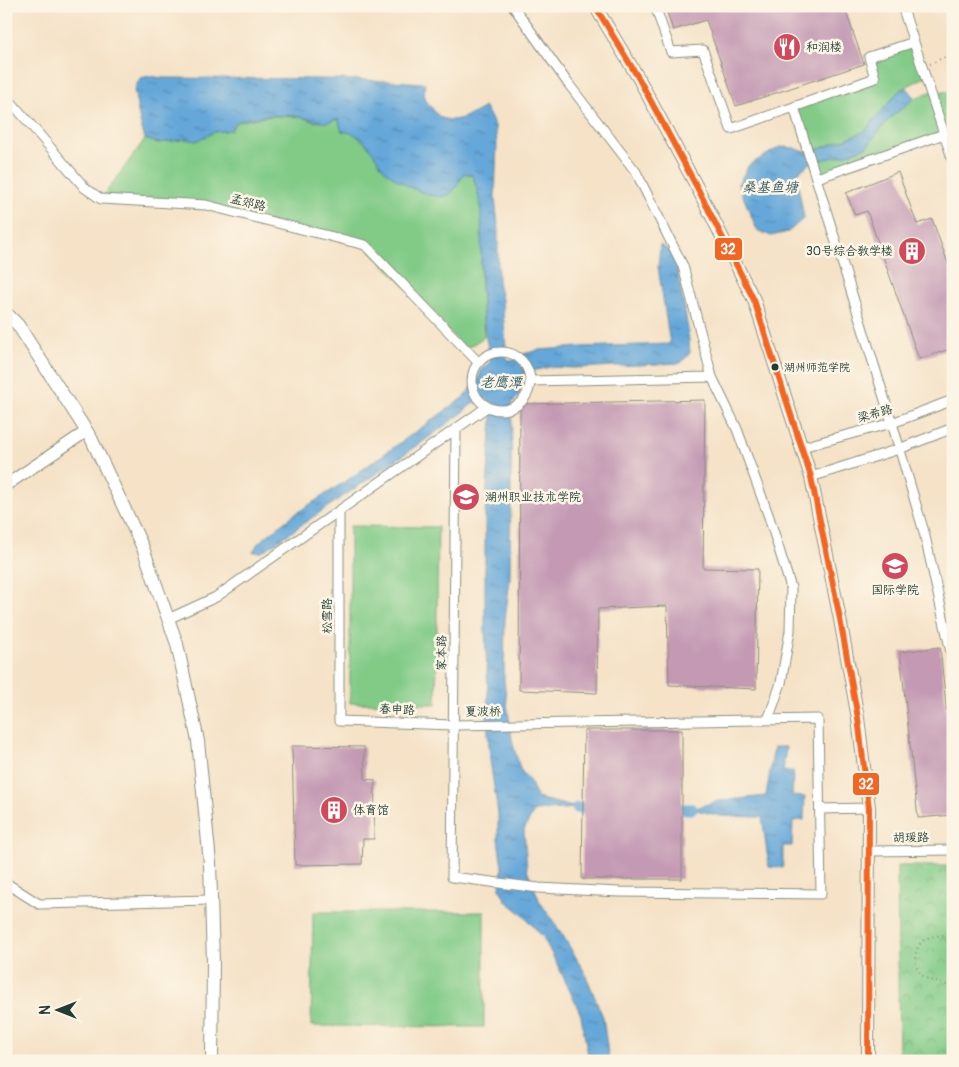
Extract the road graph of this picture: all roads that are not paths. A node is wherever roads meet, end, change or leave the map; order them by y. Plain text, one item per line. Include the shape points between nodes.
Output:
1 (513, 6) edge
2 (595, 6) edge
3 (655, 6) edge
4 (902, 6) edge
5 (914, 42) junction
6 (6, 96) edge
7 (794, 107) junction
8 (944, 134) junction
9 (953, 161) edge
10 (817, 178) junction
11 (6, 313) edge
12 (478, 362) junction
13 (530, 377) junction
14 (712, 377) junction
15 (953, 400) edge
16 (486, 406) junction
17 (892, 423) junction
18 (953, 428) edge
19 (456, 429) junction
20 (87, 431) junction
21 (802, 447) junction
22 (899, 449) junction
23 (811, 477) junction
24 (6, 485) edge
25 (339, 511) junction
26 (168, 619) junction
27 (953, 662) edge
28 (768, 720) junction
29 (339, 721) joint
30 (453, 725) junction
31 (869, 808) junction
32 (820, 809) junction
33 (953, 850) edge
34 (870, 851) junction
35 (6, 883) edge
36 (211, 900) junction
37 (212, 1061) edge
38 (868, 1061) edge

1 - 14 street via 636,172 683,266
2 - 21 main road via 644,88 754,300
3 - 7 street via 671,52 703,50 731,129
4 - 5 street
5 - 7 street via 869,57 875,78
5 - 8 street
6 - 12 street, 孟郊路 via 85,188 101,199 206,205 365,245
7 - 10 street
8 - 9 street
8 - 10 street
10 - 17 street
11 - 20 main road via 18,325
12 - 13 street via 487,354 499,351 514,354
12 - 16 street via 472,374 472,386
13 - 14 street
13 - 16 street via 529,391 515,407 507,410
14 - 28 street via 737,429 791,588 790,631 781,683
15 - 17 street, 梁希路
16 - 19 street
17 - 21 street, 梁希路
17 - 22 street
18 - 22 street
19 - 25 street
19 - 30 street, 家本路
20 - 24 street
20 - 26 main road via 144,548
21 - 23 main road
22 - 23 street
22 - 27 street via 924,532
23 - 31 main road via 855,700
25 - 26 street via 216,597
25 - 29 street, 松雪路
26 - 36 main road via 177,644 198,741
28 - 30 street, 夏波桥
28 - 32 street, 夏波桥 via 818,718
29 - 30 street, 春申路
30 - 32 street, 家本路 via 452,877 539,888 619,892 821,894
31 - 32 street
31 - 34 main road
33 - 34 street, 胡瑗路
34 - 38 main road
35 - 36 street via 39,904
36 - 37 main road

